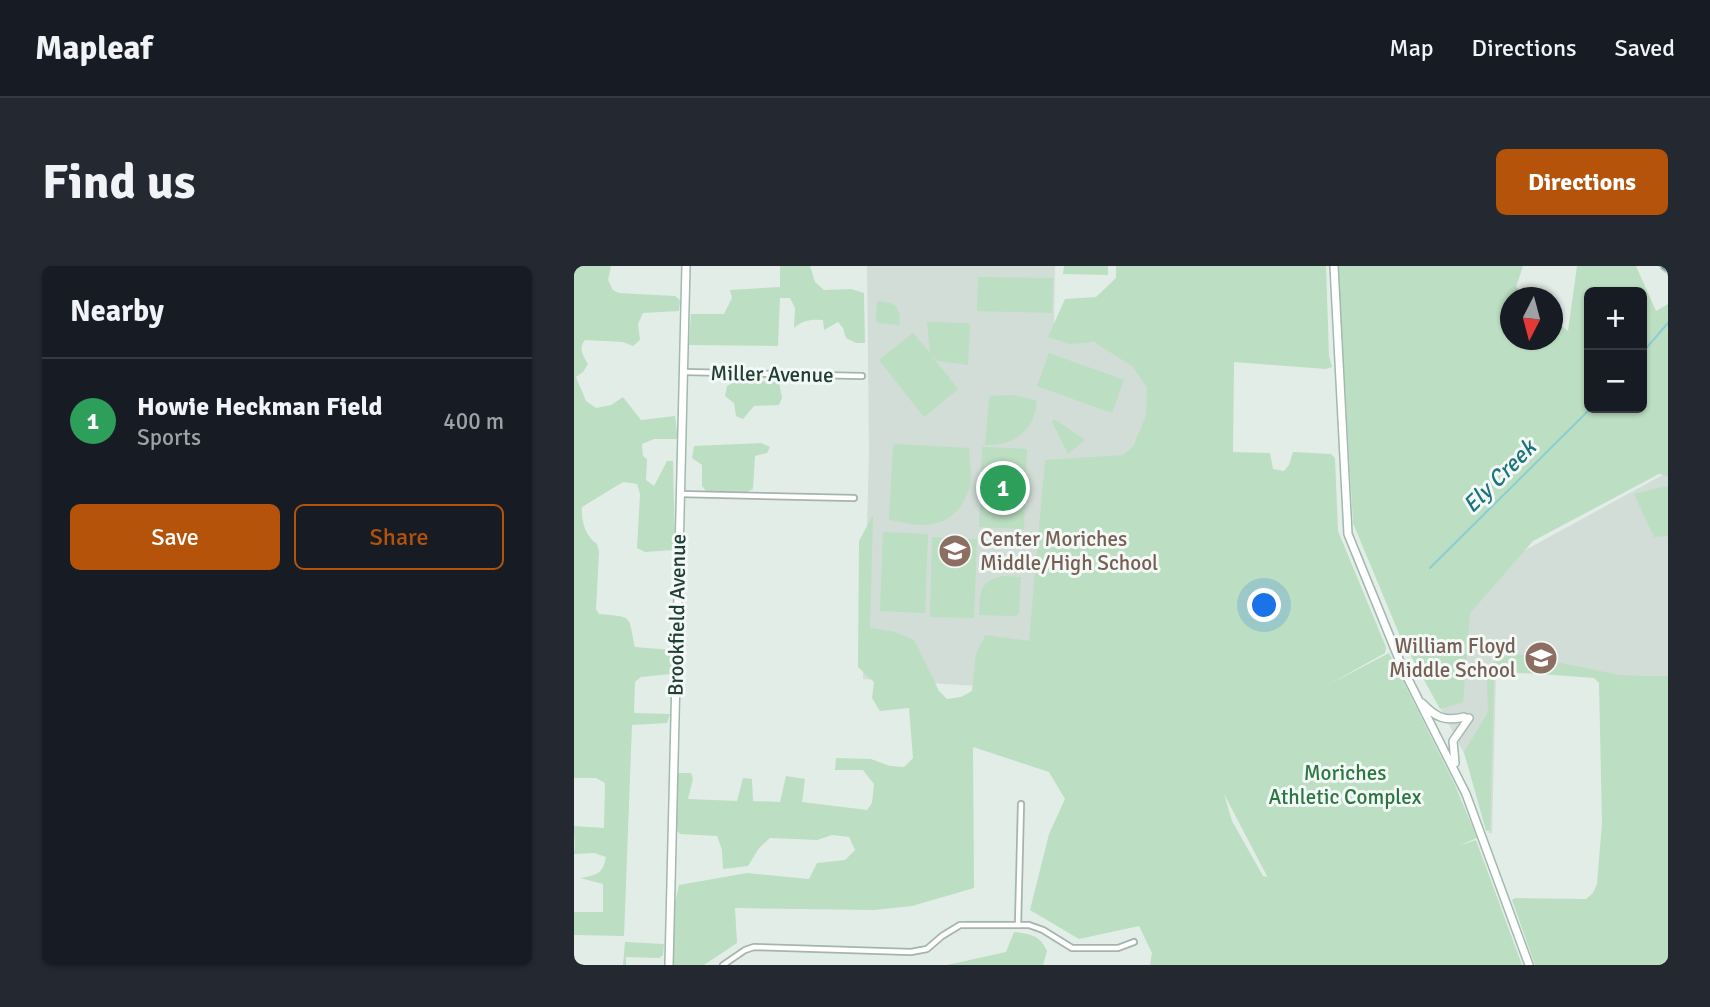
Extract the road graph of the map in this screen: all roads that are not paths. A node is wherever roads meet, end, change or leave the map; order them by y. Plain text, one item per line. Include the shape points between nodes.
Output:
1 (686, 266) edge
2 (1334, 266) edge
3 (683, 372) junction
4 (862, 376) dead end
5 (680, 494) junction
6 (854, 498) dead end
7 (1416, 696) junction
8 (1458, 777) junction
9 (1021, 804) dead end
10 (1018, 925) junction
11 (1135, 942) dead end
12 (669, 965) edge
13 (723, 965) edge
14 (1529, 965) edge

1 - 3 main road, Brookfield Avenue
2 - 7 main road via 1347,530
3 - 4 street, Miller Avenue
3 - 5 main road, Brookfield Avenue
5 - 6 street
5 - 12 main road, Brookfield Avenue
7 - 8 main road
7 - 8 main road via 1441,718 1467,717 1453,741
8 - 14 main road
9 - 10 street
10 - 11 street via 1043,930 1072,948 1118,948
10 - 13 street via 960,925 927,949 911,952 754,947

